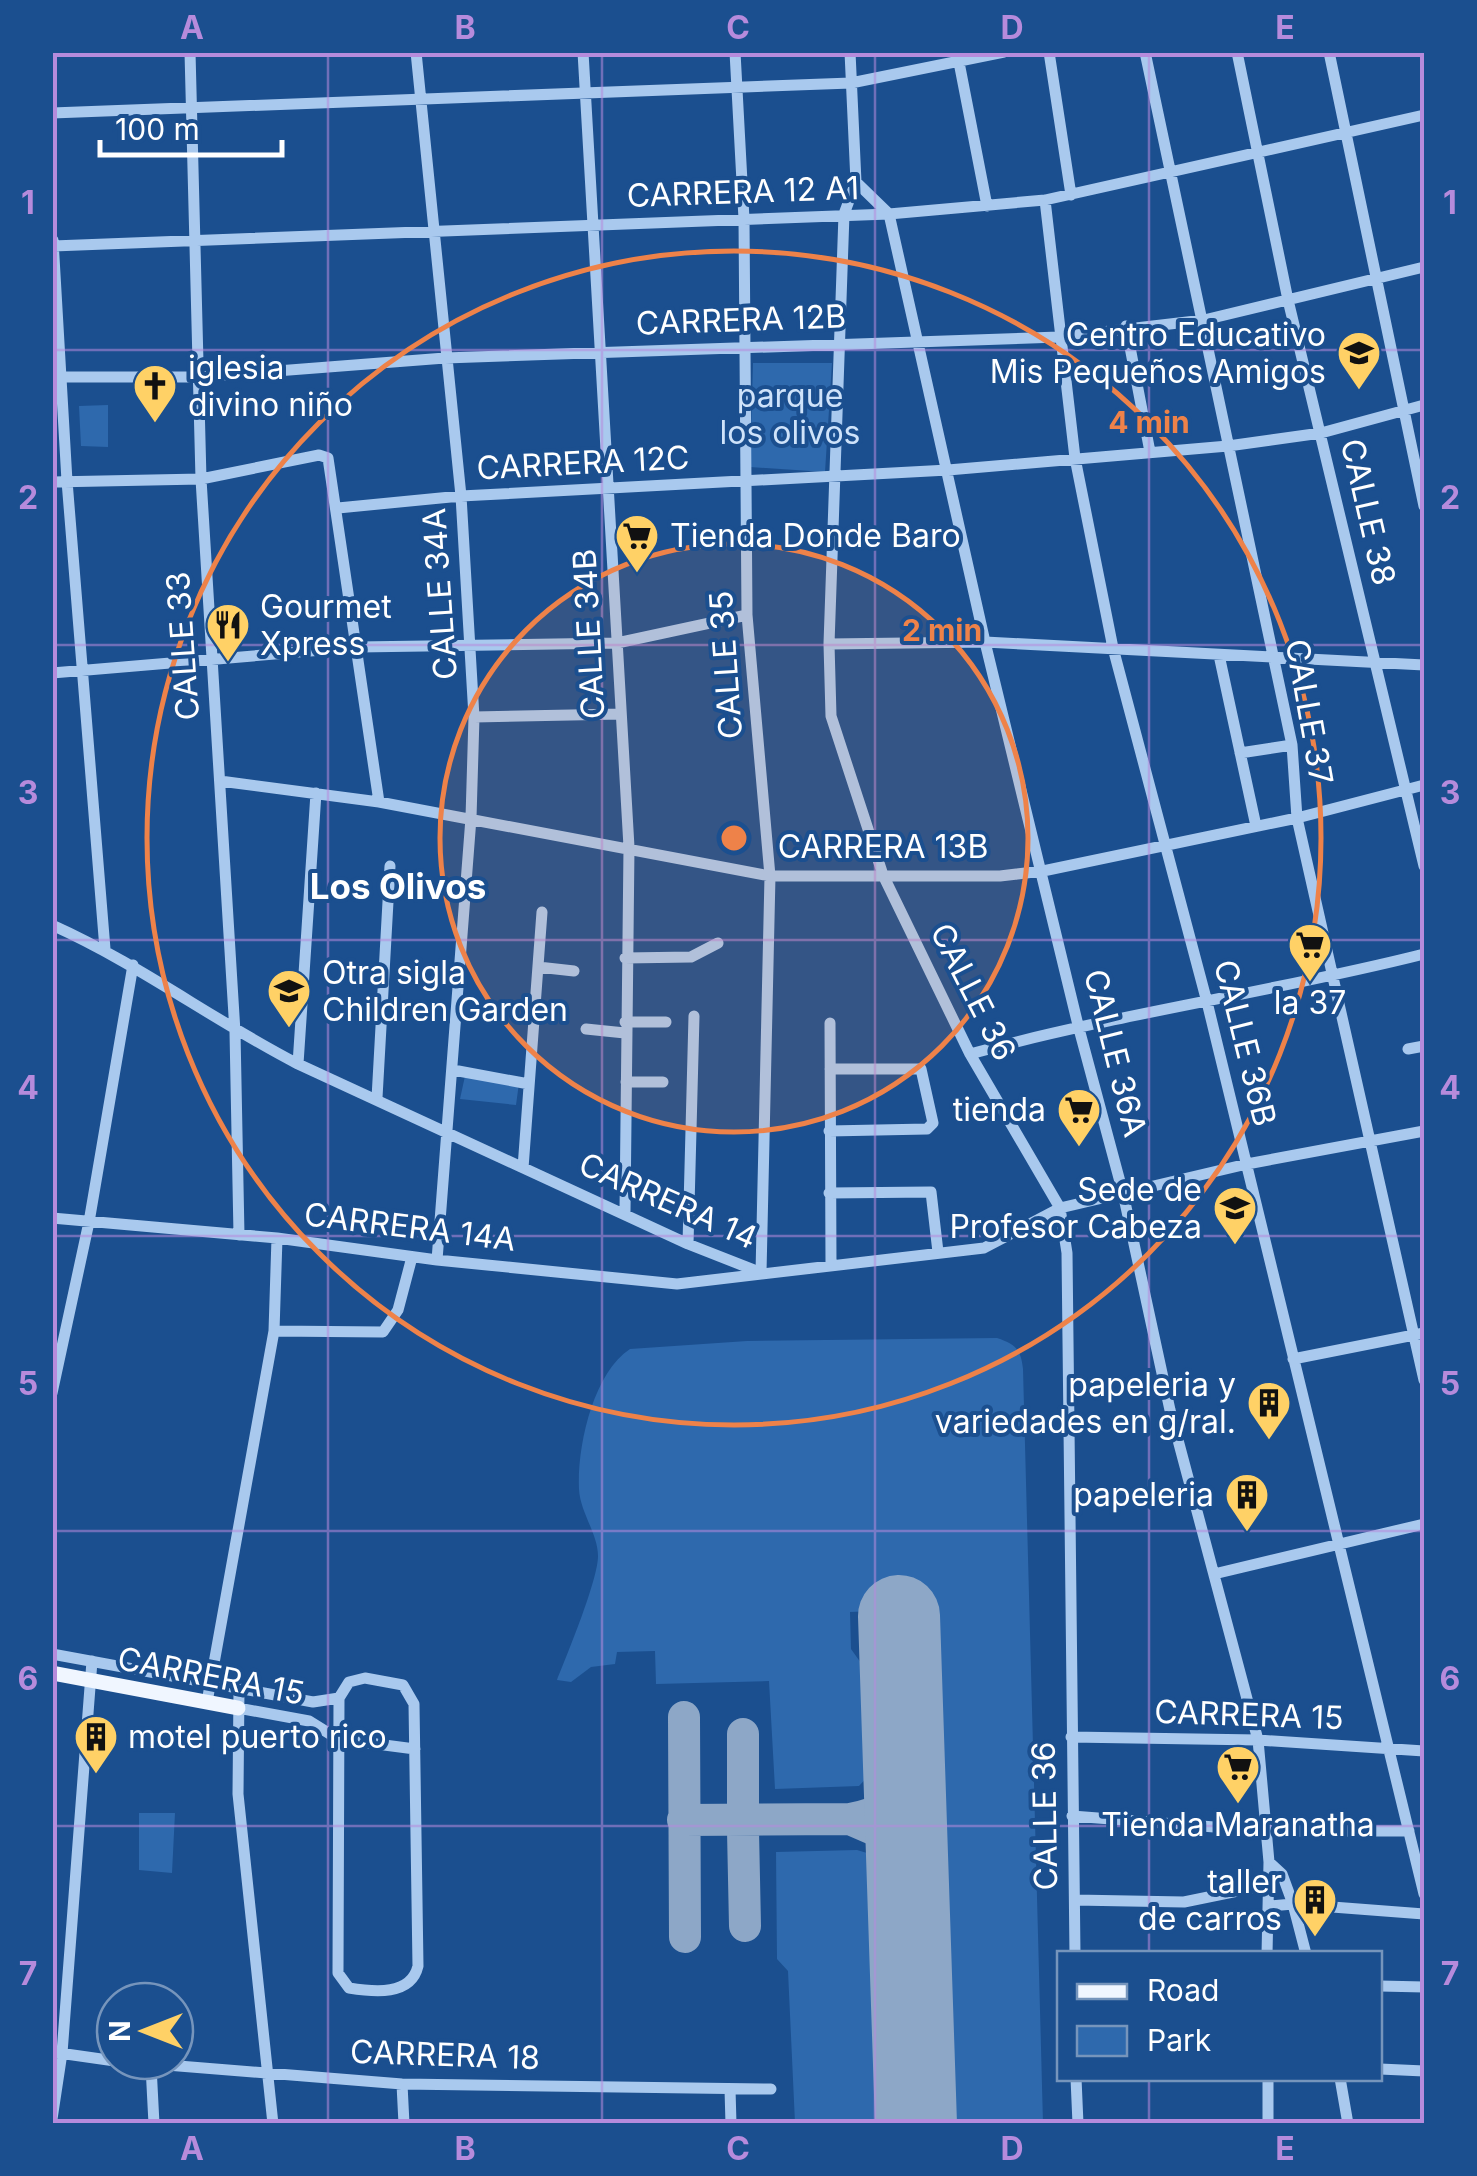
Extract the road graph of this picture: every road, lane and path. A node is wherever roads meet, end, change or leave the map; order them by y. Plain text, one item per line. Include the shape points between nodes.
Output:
1 (190, 52) edge
2 (416, 52) edge
3 (583, 52) edge
4 (735, 52) edge
5 (850, 52) edge
6 (1004, 52) edge
7 (1050, 52) edge
8 (1146, 52) edge
9 (1237, 52) edge
10 (1329, 52) edge
11 (958, 56) edge
12 (851, 83) junction
13 (736, 87) junction
14 (586, 95) junction
15 (420, 100) junction
16 (191, 106) junction
17 (52, 114) edge
18 (1424, 115) edge
19 (1348, 134) junction
20 (1260, 154) junction
21 (1174, 174) junction
22 (856, 182) junction
23 (1072, 195) junction
24 (1046, 200) junction
25 (987, 206) junction
26 (844, 214) junction
27 (889, 214) junction
28 (744, 220) junction
29 (595, 225) junction
30 (431, 230) junction
31 (194, 240) junction
32 (53, 242) edge
33 (1424, 268) edge
34 (1378, 278) junction
35 (1288, 300) junction
36 (1204, 320) junction
37 (1126, 326) junction
38 (1059, 336) junction
39 (917, 340) junction
40 (842, 344) junction
41 (746, 347) junction
42 (602, 352) junction
43 (445, 358) junction
44 (56, 376) edge
45 (199, 377) junction
46 (1424, 405) edge
47 (1401, 410) junction
48 (1321, 433) junction
49 (1228, 446) junction
50 (1150, 452) junction
51 (1075, 458) junction
52 (948, 470) junction
53 (834, 476) junction
54 (200, 479) junction
55 (67, 481) junction
56 (52, 482) edge
57 (748, 483) junction
58 (608, 487) junction
59 (461, 496) junction
60 (1424, 506) edge
61 (338, 508) junction
62 (747, 615) junction
63 (473, 642) junction
64 (985, 642) junction
65 (617, 643) junction
66 (829, 644) junction
67 (358, 647) junction
68 (1113, 648) junction
69 (1220, 655) junction
70 (211, 658) junction
71 (1273, 659) junction
72 (1376, 665) junction
73 (1424, 665) edge
74 (85, 671) junction
75 (52, 673) edge
76 (621, 714) junction
77 (474, 716) junction
78 (1292, 745) junction
79 (1240, 753) junction
80 (220, 782) junction
81 (1424, 785) edge
82 (1406, 788) junction
83 (316, 793) junction
84 (379, 802) junction
85 (471, 818) junction
86 (1298, 818) junction
87 (1256, 826) junction
88 (1162, 843) junction
89 (629, 847) junction
90 (390, 866) dead end
91 (1424, 866) edge
92 (1043, 871) junction
93 (884, 875) junction
94 (770, 876) junction
95 (542, 912) dead end
96 (52, 925) edge
97 (718, 943) dead end
98 (106, 949) junction
99 (1424, 954) edge
100 (626, 958) junction
101 (133, 965) junction
102 (538, 968) junction
103 (574, 971) dead end
104 (1331, 977) junction
105 (1207, 1002) junction
106 (694, 1016) dead end
107 (666, 1022) dead end
108 (830, 1023) dead end
109 (1078, 1025) junction
110 (626, 1027) junction
111 (586, 1029) dead end
112 (235, 1032) junction
113 (1424, 1046) edge
114 (1408, 1050) dead end
115 (970, 1054) junction
116 (298, 1064) junction
117 (830, 1068) junction
118 (453, 1070) junction
119 (626, 1082) junction
120 (663, 1082) dead end
121 (529, 1084) junction
122 (378, 1098) junction
123 (1424, 1130) edge
124 (829, 1131) junction
125 (448, 1134) junction
126 (1370, 1140) junction
127 (1247, 1164) junction
128 (523, 1168) junction
129 (1123, 1192) junction
130 (829, 1193) junction
131 (1060, 1208) junction
132 (625, 1212) junction
133 (52, 1218) edge
134 (89, 1222) junction
135 (239, 1236) junction
136 (277, 1238) junction
137 (688, 1244) junction
138 (938, 1252) junction
139 (412, 1257) junction
140 (437, 1260) junction
141 (832, 1264) junction
142 (761, 1273) junction
143 (274, 1331) junction
144 (1419, 1334) edge
145 (1292, 1359) junction
146 (1424, 1380) edge
147 (52, 1393) edge
148 (1424, 1524) edge
149 (1338, 1542) junction
150 (1214, 1574) junction
151 (52, 1654) edge
152 (92, 1662) junction
153 (52, 1673) edge
154 (90, 1680) junction
155 (210, 1683) junction
156 (239, 1688) junction
157 (339, 1698) junction
158 (206, 1702) junction
159 (238, 1708) junction
160 (338, 1738) junction
161 (1071, 1738) junction
162 (1258, 1740) junction
163 (415, 1749) junction
164 (1389, 1749) junction
165 (1424, 1751) edge
166 (1072, 1816) junction
167 (1266, 1831) junction
168 (1408, 1832) junction
169 (1270, 1862) junction
170 (1268, 1885) junction
171 (1424, 1894) edge
172 (1074, 1900) junction
173 (1293, 1904) junction
174 (1270, 1906) junction
175 (1424, 1914) edge
176 (1075, 1951) edge
177 (1268, 1951) edge
178 (1305, 1951) edge
179 (1382, 1986) edge
180 (1424, 1987) edge
181 (57, 2053) edge
182 (95, 2058) edge
183 (195, 2069) edge
184 (1382, 2069) edge
185 (1424, 2072) edge
186 (266, 2074) junction
187 (153, 2081) edge
188 (1076, 2081) edge
189 (1268, 2081) edge
190 (1341, 2081) edge
191 (402, 2084) junction
192 (771, 2088) dead end
193 (730, 2089) junction
194 (52, 2119) edge
195 (154, 2124) edge
196 (273, 2124) edge
197 (404, 2124) edge
198 (731, 2124) edge
199 (1078, 2124) edge
200 (1268, 2124) edge
201 (1348, 2124) edge

1 - 16 street, CALLE 33
2 - 15 street, CALLE 34A
3 - 14 street, CALLE 34B
4 - 13 street, CALLE 35
5 - 12 street, CALLE 36
6 - 11 street
7 - 23 street
8 - 21 street, CALLE 37
9 - 20 street, CALLE 38
10 - 19 street
11 - 12 street
11 - 25 street
12 - 13 street
12 - 22 street, CALLE 36
13 - 14 street
13 - 28 street, CALLE 35
14 - 15 street
14 - 29 street, CALLE 34B
15 - 16 street
15 - 30 street, CALLE 34A
16 - 17 street
16 - 31 street, CALLE 33
18 - 19 street, CARRERA 12 A1
19 - 20 street, CARRERA 12 A1
19 - 34 street
20 - 21 street, CARRERA 12 A1
20 - 35 street, CALLE 38
21 - 23 street, CARRERA 12 A1
21 - 36 street, CALLE 37
22 - 26 street, CALLE 36
22 - 27 street
23 - 24 street, CARRERA 12 A1
24 - 25 street, CARRERA 12 A1
24 - 38 street, CALLE 36B
25 - 27 street, CARRERA 12 A1
26 - 27 street, CARRERA 12 A1
26 - 28 street, CARRERA 12 A1
26 - 40 street, CALLE 36
27 - 39 street, CALLE 36A
28 - 29 street, CARRERA 12 A1
28 - 41 street, CALLE 35
29 - 30 street, CARRERA 12 A1
29 - 42 street, CALLE 34B
30 - 31 street, CARRERA 12 A1
30 - 43 street, CALLE 34A
31 - 32 street, CARRERA 12 A1
31 - 45 street, CALLE 33
32 - 44 street
33 - 34 street, CARRERA 12B
34 - 35 street, CARRERA 12B
34 - 47 street
35 - 36 street, CARRERA 12B
35 - 48 street, CALLE 38
36 - 37 street, CARRERA 12B
36 - 49 street, CALLE 37
37 - 38 street, CARRERA 12B
37 - 50 street
38 - 39 street, CARRERA 12B
38 - 51 street, CALLE 36B
39 - 40 street, CARRERA 12B
39 - 52 street, CALLE 36A
40 - 41 street, CARRERA 12B
40 - 53 street, CALLE 36
41 - 42 street, CARRERA 12B
41 - 57 street, CALLE 35
42 - 43 street, CARRERA 12B
42 - 58 street, CALLE 34B
43 - 45 street, CARRERA 12B
43 - 59 street, CALLE 34A
44 - 45 street, CARRERA 12B
44 - 55 street
45 - 54 street, CALLE 33
46 - 47 street, CARRERA 12C
47 - 48 street, CARRERA 12C
47 - 60 street
48 - 49 street, CARRERA 12C
48 - 72 street, CALLE 38
49 - 50 street, CARRERA 12C
49 - 71 street, CALLE 37
50 - 51 street, CARRERA 12C
51 - 52 street, CARRERA 12C
51 - 68 street, CALLE 36B
52 - 53 street, CARRERA 12C
52 - 64 street, CALLE 36A
53 - 57 street, CARRERA 12C
53 - 66 street, CALLE 36
54 - 55 street
54 - 61 street via 319,455 328,458
54 - 70 street, CALLE 33
55 - 56 street
55 - 74 street
57 - 58 street, CARRERA 12C
57 - 62 street, CALLE 35
58 - 59 street, CARRERA 12C
58 - 65 street, CALLE 34B
59 - 61 street, CARRERA 12C
59 - 63 street, CALLE 34A
61 - 67 street
62 - 65 street
62 - 94 street, CALLE 35
63 - 65 street
63 - 67 street
63 - 77 street, CALLE 34A
64 - 66 street
64 - 68 street
64 - 92 street, CALLE 36A
65 - 76 street, CALLE 34B
66 - 93 street, CALLE 36 via 831,716
67 - 70 street
67 - 84 street
68 - 69 street
68 - 88 street, CALLE 36B
69 - 71 street
69 - 79 street
70 - 74 street
70 - 80 street, CALLE 33
71 - 72 street
71 - 78 street, CALLE 37
72 - 73 street
72 - 82 street, CALLE 38
74 - 75 street
74 - 98 street
76 - 77 street
76 - 89 street, CALLE 34B
77 - 85 street, CALLE 34A
78 - 79 street
78 - 86 street, CALLE 37
79 - 87 street
80 - 83 street, CARRERA 13B
80 - 112 street, CALLE 33
81 - 82 street, CARRERA 13B
82 - 86 street, CARRERA 13B
82 - 91 street, CALLE 38
83 - 84 street, CARRERA 13B
83 - 116 street
84 - 85 street, CARRERA 13B
85 - 89 street, CARRERA 13B
85 - 118 street, CALLE 34A
86 - 87 street, CARRERA 13B
86 - 104 street, CALLE 37
87 - 88 street, CARRERA 13B
88 - 92 street, CARRERA 13B
88 - 105 street, CALLE 36B
89 - 94 street, CARRERA 13B
89 - 100 street, CALLE 34B
90 - 122 street
92 - 93 street, CARRERA 13B
92 - 109 street, CALLE 36A
93 - 94 street, CARRERA 13B
93 - 115 street, CALLE 36
94 - 142 street, CALLE 35
95 - 102 street
96 - 98 street, CARRERA 14
97 - 100 street via 691,957
98 - 101 street, CARRERA 14
99 - 104 street
100 - 110 street, CALLE 34B
101 - 112 street, CARRERA 14
101 - 134 street
102 - 103 street
102 - 121 street
104 - 105 street
104 - 126 street, CALLE 37
105 - 109 street
105 - 127 street, CALLE 36B
106 - 137 street
107 - 110 street
108 - 117 street
109 - 115 street
109 - 129 street, CALLE 36A
110 - 111 street
110 - 119 street, CALLE 34B
112 - 116 street, CARRERA 14
112 - 135 street, CALLE 33
113 - 114 street
115 - 131 street, CALLE 36
116 - 122 street, CARRERA 14
117 - 124 street
117 - 124 street via 920,1070 933,1123 927,1129
118 - 121 street
118 - 125 street, CALLE 34A
119 - 120 street
119 - 132 street, CALLE 34B
121 - 128 street
122 - 125 street, CARRERA 14
123 - 126 street, CARRERA 14
124 - 130 street
125 - 128 street, CARRERA 14
125 - 140 street, CALLE 34A
126 - 127 street, CARRERA 14
126 - 144 street, CALLE 37
127 - 129 street, CARRERA 14
127 - 145 street, CALLE 36B
128 - 132 street, CARRERA 14
129 - 131 street, CARRERA 14
129 - 150 street, CALLE 36A
130 - 138 street via 931,1192
130 - 141 street
131 - 138 street, CARRERA 14 via 984,1248
131 - 161 street, CALLE 36 via 1067,1252
132 - 137 street, CARRERA 14
133 - 134 street, CARRERA 14A
134 - 135 street, CARRERA 14A
134 - 147 street
135 - 136 street, CARRERA 14A
136 - 139 street, CARRERA 14A
136 - 143 street
137 - 142 street, CARRERA 14
138 - 141 street, CARRERA 14
139 - 140 street, CARRERA 14A
139 - 143 street via 398,1310 383,1332
140 - 142 street, CARRERA 14A via 677,1284
141 - 142 street, CARRERA 14
143 - 155 street
144 - 145 street
144 - 146 street, CALLE 37
145 - 149 street, CALLE 36B
148 - 149 street
149 - 150 street
149 - 164 street, CALLE 36B
150 - 162 street, CALLE 36A
151 - 152 street, CARRERA 15
152 - 154 street
152 - 155 street, CARRERA 15
153 - 154 main road, CARRERA 15
154 - 158 main road, CARRERA 15
154 - 181 street
155 - 156 street, CARRERA 15
155 - 158 street
156 - 157 street, CARRERA 15 via 313,1702
156 - 159 street
157 - 160 street
157 - 163 street via 359,1678 403,1685 414,1704
158 - 159 main road, CARRERA 15
159 - 160 street, CARRERA 15 via 309,1721
159 - 186 street via 238,1794
160 - 163 street, CARRERA 15
160 - 163 street via 338,1973 356,1989 400,1988 418,1966
161 - 162 street, CARRERA 15
161 - 166 street, CALLE 36
162 - 164 street, CARRERA 15
162 - 167 street, CALLE 36A
164 - 165 street, CARRERA 15
164 - 168 street, CALLE 36B
166 - 167 street
166 - 172 street, CALLE 36
167 - 168 street
167 - 169 street, CALLE 36A
168 - 171 street, CALLE 36B
169 - 170 street, CALLE 36A
169 - 173 street
170 - 172 street via 1184,1902
170 - 174 street, CALLE 36A
172 - 176 street, CALLE 36
173 - 174 street
173 - 175 street
173 - 178 street
174 - 177 street, CALLE 36A
179 - 180 street
181 - 182 street, CARRERA 18
181 - 194 street
183 - 186 street, CARRERA 18
184 - 185 street
186 - 191 street, CARRERA 18
186 - 196 street
187 - 195 street
188 - 199 street
189 - 200 street
190 - 201 street
191 - 193 street, CARRERA 18
191 - 197 street
192 - 193 street, CARRERA 18
193 - 198 street

